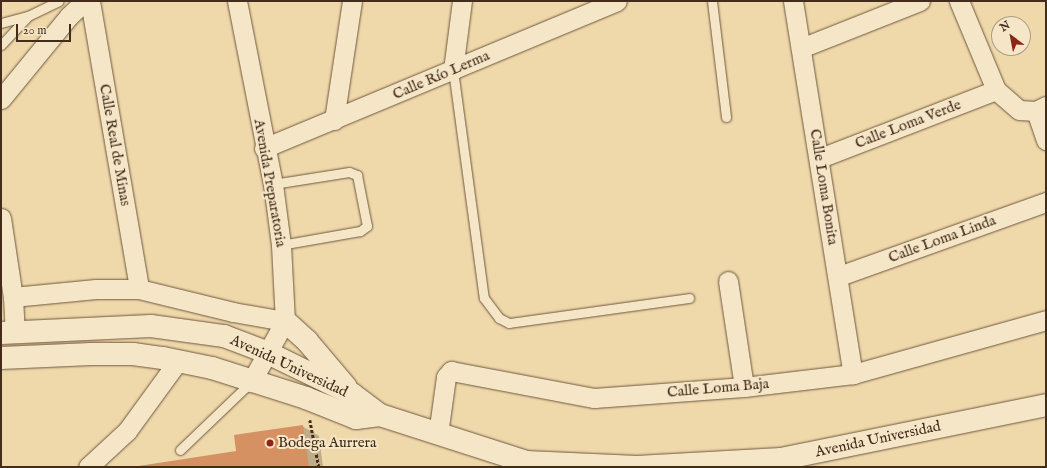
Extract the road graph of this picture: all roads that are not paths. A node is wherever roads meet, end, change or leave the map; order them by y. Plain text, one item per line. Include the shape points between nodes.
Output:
1 (59, 1) edge
2 (85, 1) edge
3 (90, 1) edge
4 (237, 1) edge
5 (352, 1) edge
6 (462, 1) edge
7 (617, 1) edge
8 (712, 1) edge
9 (793, 1) edge
10 (920, 1) edge
11 (959, 1) edge
12 (589, 7) edge
13 (28, 16) junction
14 (1, 23) edge
15 (1, 45) edge
16 (801, 48) junction
17 (453, 70) junction
18 (996, 90) junction
19 (1, 99) edge
20 (1041, 109) edge
21 (726, 117) dead end
22 (334, 120) junction
23 (1046, 140) edge
24 (264, 148) junction
25 (820, 158) junction
26 (273, 184) junction
27 (1046, 202) edge
28 (1, 218) edge
29 (281, 245) junction
30 (839, 276) junction
31 (728, 281) dead end
32 (139, 289) junction
33 (13, 297) junction
34 (689, 298) dead end
35 (1046, 320) edge
36 (285, 321) junction
37 (8, 332) edge
38 (266, 352) junction
39 (1, 358) edge
40 (178, 361) junction
41 (853, 374) junction
42 (251, 382) junction
43 (744, 387) junction
44 (352, 394) junction
45 (1046, 405) edge
46 (380, 415) junction
47 (438, 434) junction
48 (180, 450) dead end
49 (88, 467) edge

1 - 13 lane
2 - 19 street via 68,16
3 - 32 street, Calle Real de Minas
4 - 24 street, Avenida Preparatoria
5 - 22 street
6 - 17 street
7 - 12 street, Calle Río Lerma
8 - 21 lane
9 - 16 street, Calle Loma Bonita
10 - 16 street
11 - 18 street
12 - 17 street, Calle Río Lerma
13 - 14 lane
13 - 15 lane
16 - 25 street, Calle Loma Bonita
17 - 22 street, Calle Río Lerma
17 - 34 lane via 484,298 499,318 509,323
18 - 20 street via 1020,110
18 - 25 street, Calle Loma Verde
20 - 23 street
22 - 24 street, Calle Río Lerma
24 - 26 street, Avenida Preparatoria
25 - 30 street, Calle Loma Bonita
26 - 29 street, Avenida Preparatoria
26 - 29 lane via 349,172 357,175 367,226 360,231
27 - 30 street, Calle Loma Linda
28 - 33 street
29 - 36 street, Avenida Preparatoria
30 - 41 street, Calle Loma Bonita
31 - 43 street
32 - 33 street via 96,289
32 - 36 street via 233,312
33 - 37 street
35 - 41 street, Calle Loma Baja
36 - 38 street
36 - 44 street via 308,341
37 - 38 street, Avenida Universidad via 151,326 224,336
38 - 42 street
38 - 44 street, Avenida Universidad
39 - 40 street, Avenida Universidad via 133,354
40 - 42 street, Avenida Universidad via 212,368
40 - 49 street via 127,431
41 - 43 street, Calle Loma Baja
42 - 46 street, Avenida Universidad via 306,398 356,418
42 - 48 lane
43 - 47 street, Calle Loma Baja via 594,398 451,371 446,377
44 - 46 street, Avenida Universidad
45 - 47 street, Avenida Universidad via 781,459 637,467 526,462
46 - 47 street, Avenida Universidad

